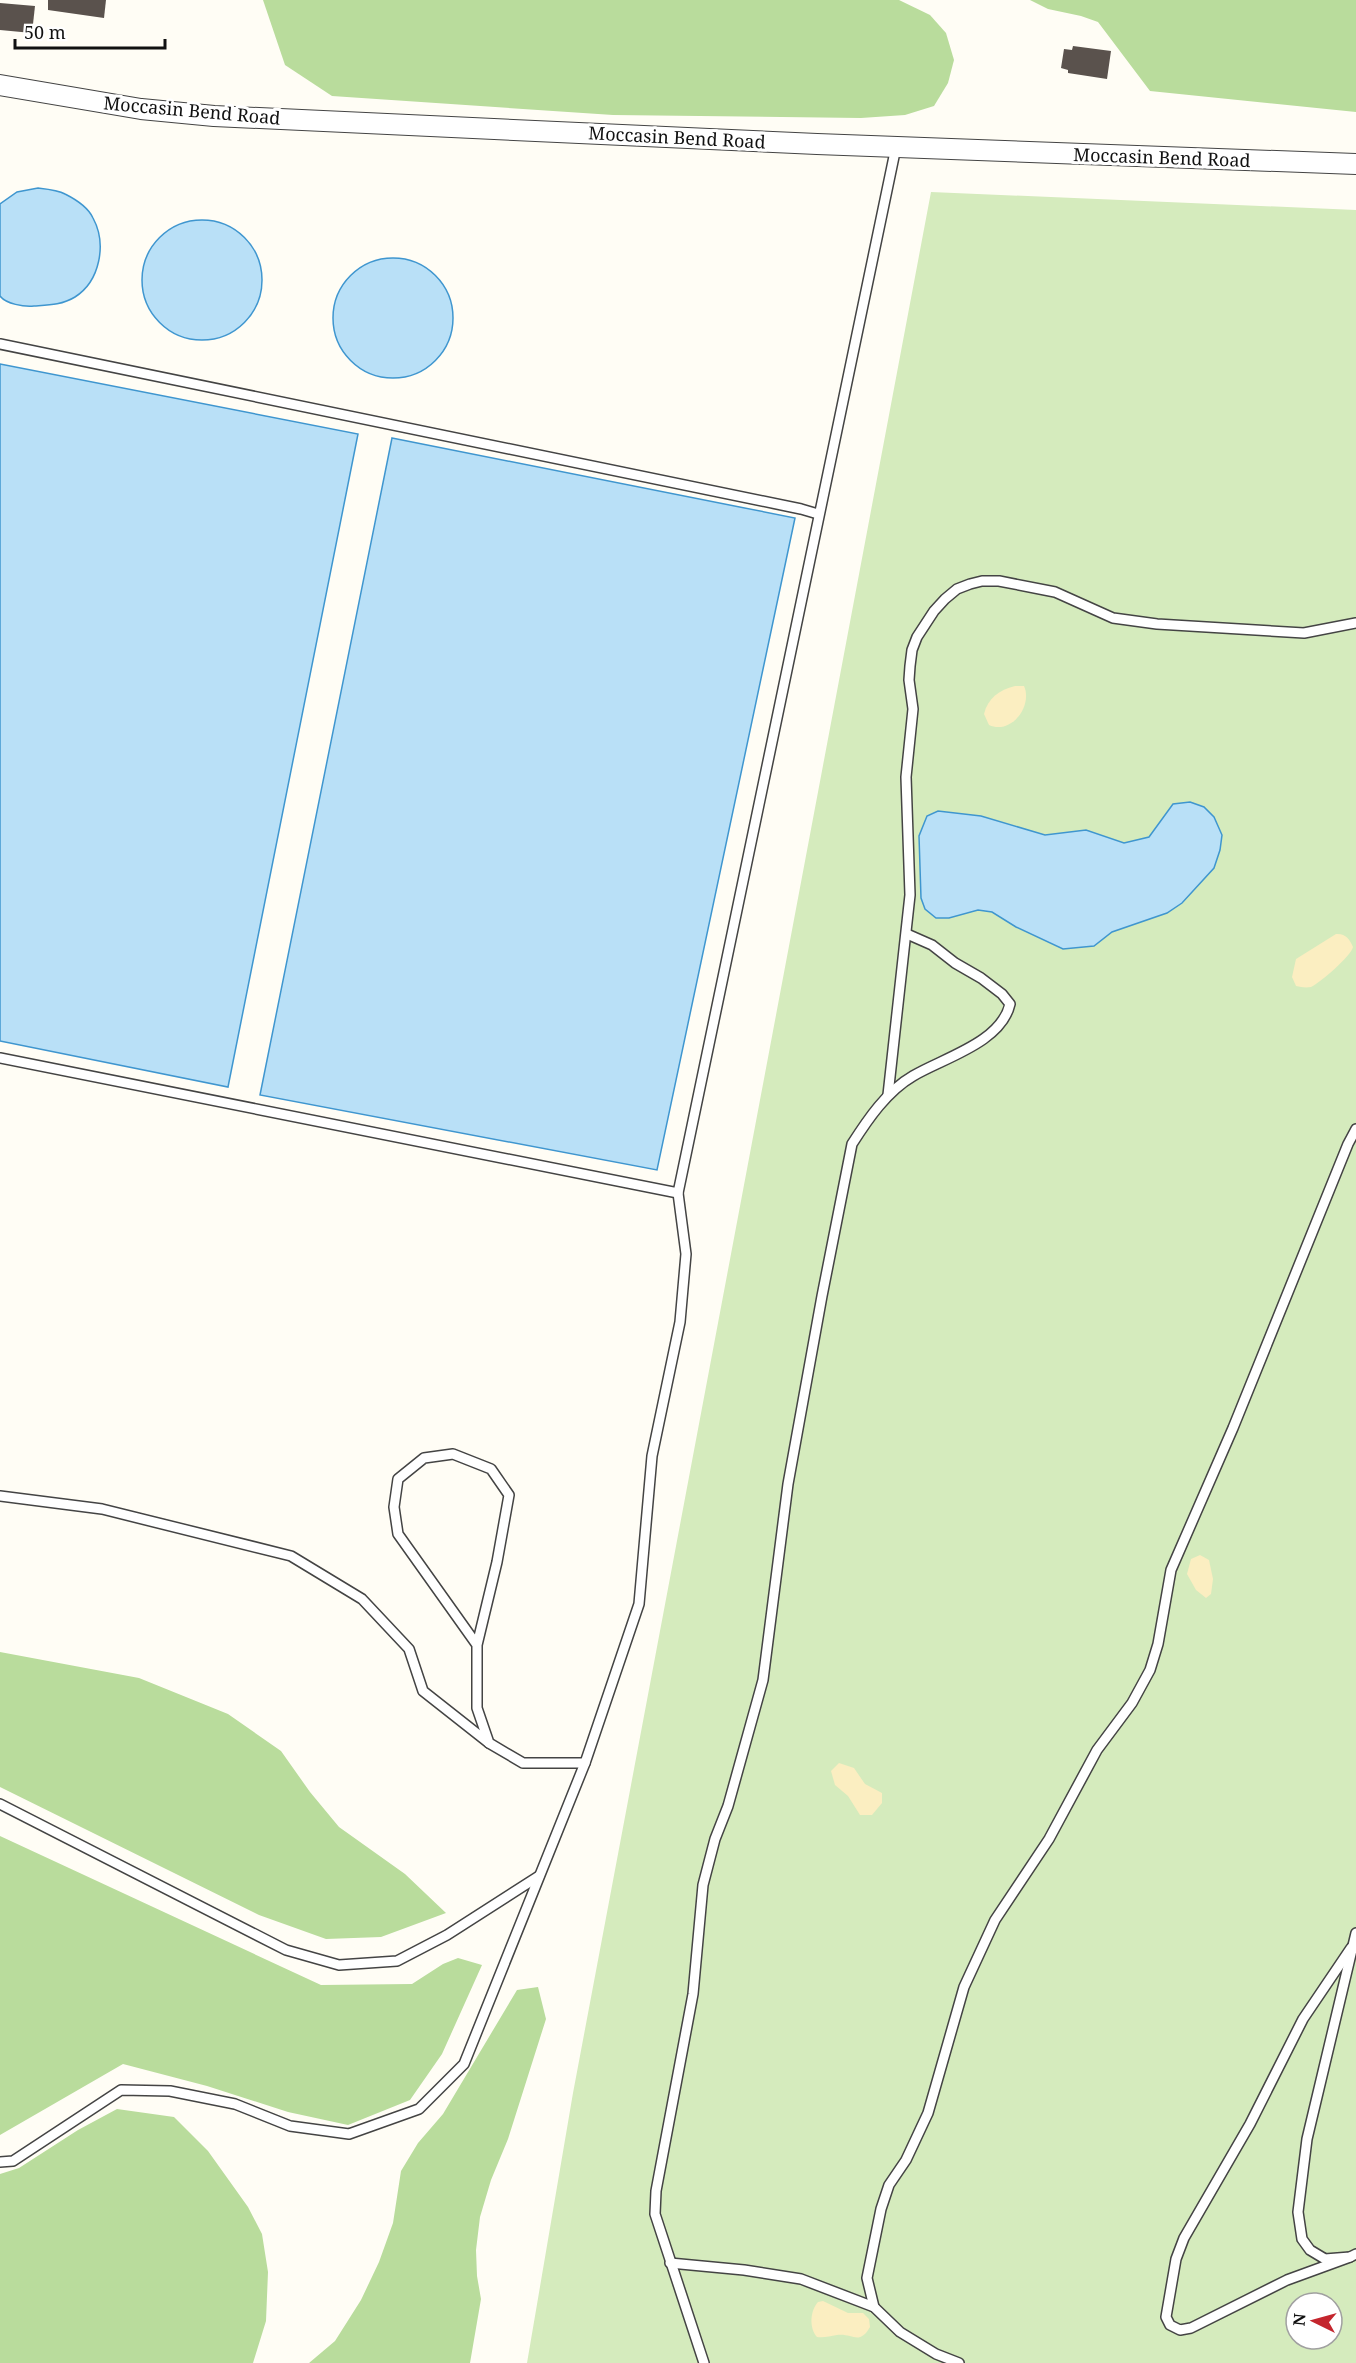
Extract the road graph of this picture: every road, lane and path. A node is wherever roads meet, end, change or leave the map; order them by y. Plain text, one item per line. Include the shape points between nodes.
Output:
1 (0, 85) edge
2 (896, 147) junction
3 (1356, 164) edge
4 (0, 344) edge
5 (818, 514) junction
6 (1356, 623) edge
7 (907, 934) junction
8 (0, 1058) edge
9 (888, 1095) junction
10 (1356, 1129) edge
11 (678, 1194) junction
12 (0, 1496) edge
13 (477, 1645) junction
14 (489, 1743) junction
15 (585, 1763) junction
16 (0, 1804) edge
17 (539, 1876) junction
18 (1356, 1933) edge
19 (1351, 1948) junction
20 (0, 2162) edge
21 (1353, 2256) edge
22 (670, 2263) junction
23 (874, 2307) junction
24 (704, 2363) edge
25 (959, 2363) edge

1 - 2 street, Moccasin Bend Road via 214,116
2 - 3 street, Moccasin Bend Road
2 - 5 lane
4 - 5 lane
5 - 11 lane
6 - 7 lane via 1304,633 1157,624 1113,618 1069,596 1026,585 982,581 957,589 934,611 912,650 909,680 913,723 906,777 910,871
7 - 9 lane
7 - 9 lane via 932,945 981,978 1010,1004 1007,1016 981,1039 958,1055 912,1076
8 - 11 lane
9 - 22 lane via 852,1144 788,1484 763,1680 703,1885 693,1994 656,2191 655,2214
10 - 23 lane via 1171,1570 1150,1670 1132,1703 1097,1750 1049,1839 995,1920 964,1987 928,2112 881,2209 867,2277
11 - 15 lane via 686,1254 680,1322 652,1456 639,1604
12 - 14 lane via 102,1509 291,1556 362,1599 409,1649 423,1691
13 - 13 lane via 509,1496 491,1469 453,1455 424,1458 398,1479 394,1507 398,1534
13 - 14 lane via 477,1708
14 - 15 lane via 523,1763
15 - 17 lane
16 - 17 lane via 286,1950 339,1965 397,1961 447,1935
17 - 20 lane via 464,2064 419,2109 349,2133 290,2126 235,2104 170,2091 121,2090 13,2161
18 - 19 lane
19 - 21 lane via 1307,2139 1298,2212 1302,2239 1310,2250 1325,2259
19 - 21 lane via 1303,2019 1250,2124 1184,2238 1176,2259 1166,2317 1170,2325 1180,2330 1191,2328 1287,2280
22 - 23 lane via 801,2279
22 - 24 lane
23 - 25 lane via 900,2332

